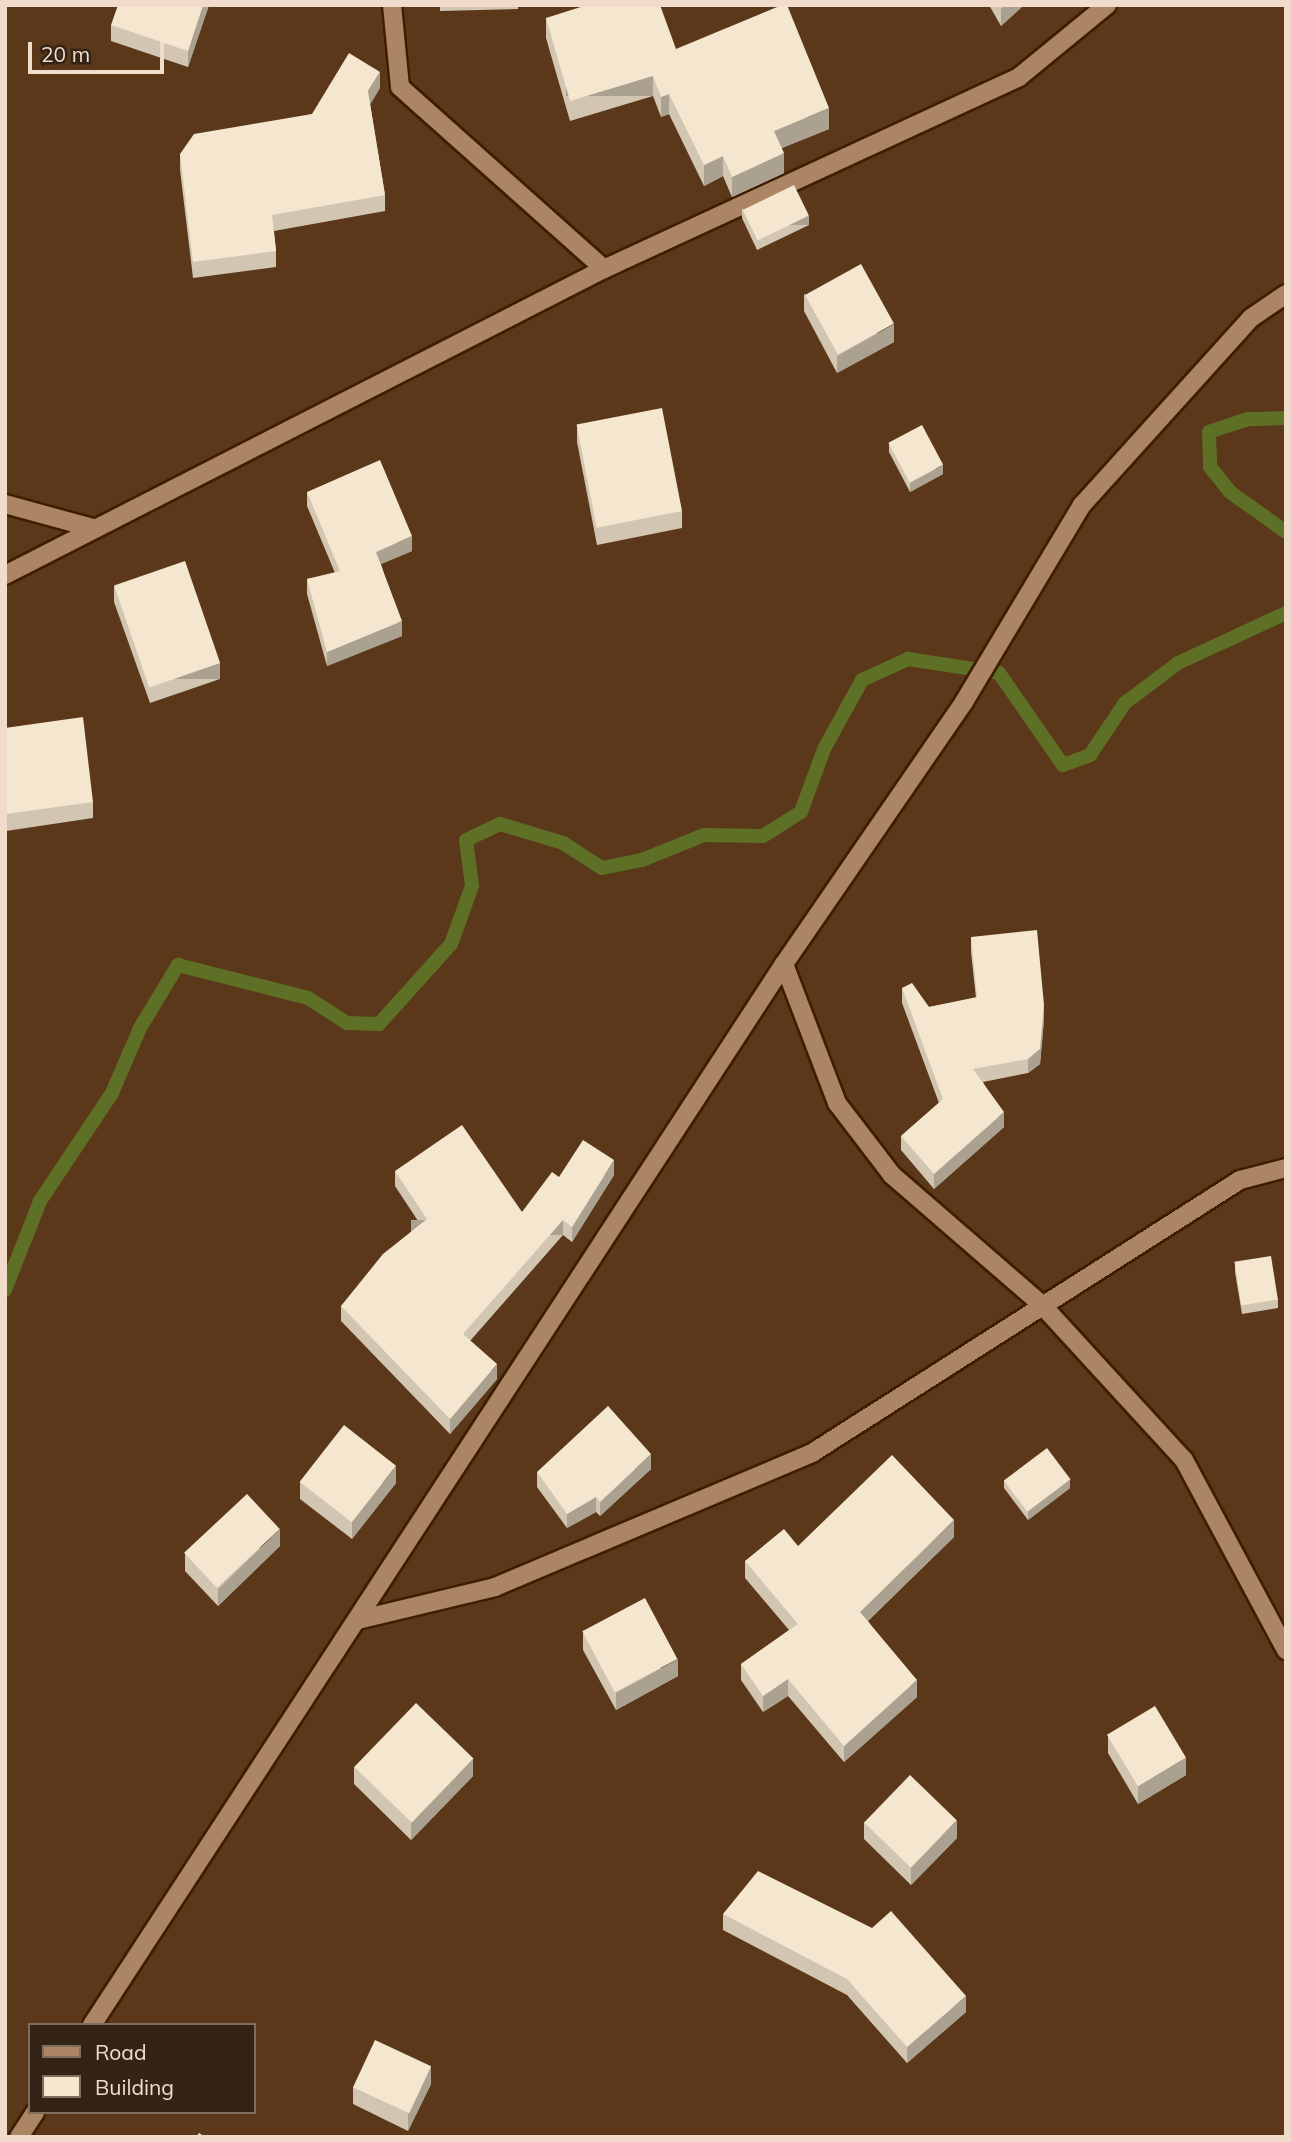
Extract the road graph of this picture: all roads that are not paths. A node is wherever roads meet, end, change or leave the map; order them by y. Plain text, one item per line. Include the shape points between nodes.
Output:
1 (392, 5) edge
2 (1107, 5) edge
3 (604, 269) junction
4 (1286, 294) edge
5 (5, 505) edge
6 (93, 528) junction
7 (5, 575) edge
8 (784, 964) junction
9 (1286, 1168) edge
10 (1042, 1305) junction
11 (358, 1620) junction
12 (1286, 1650) edge
13 (93, 2023) edge
14 (34, 2114) edge
15 (19, 2137) edge

1 - 3 street via 400,87
2 - 3 street via 1019,77
3 - 6 street
4 - 8 street via 1251,318 1082,505 964,702
5 - 6 street
6 - 7 street
8 - 10 street via 836,1103 892,1175
8 - 11 street
9 - 10 street via 1240,1180
10 - 11 street via 812,1453 495,1587
10 - 12 street via 1184,1460
11 - 13 street
14 - 15 street

